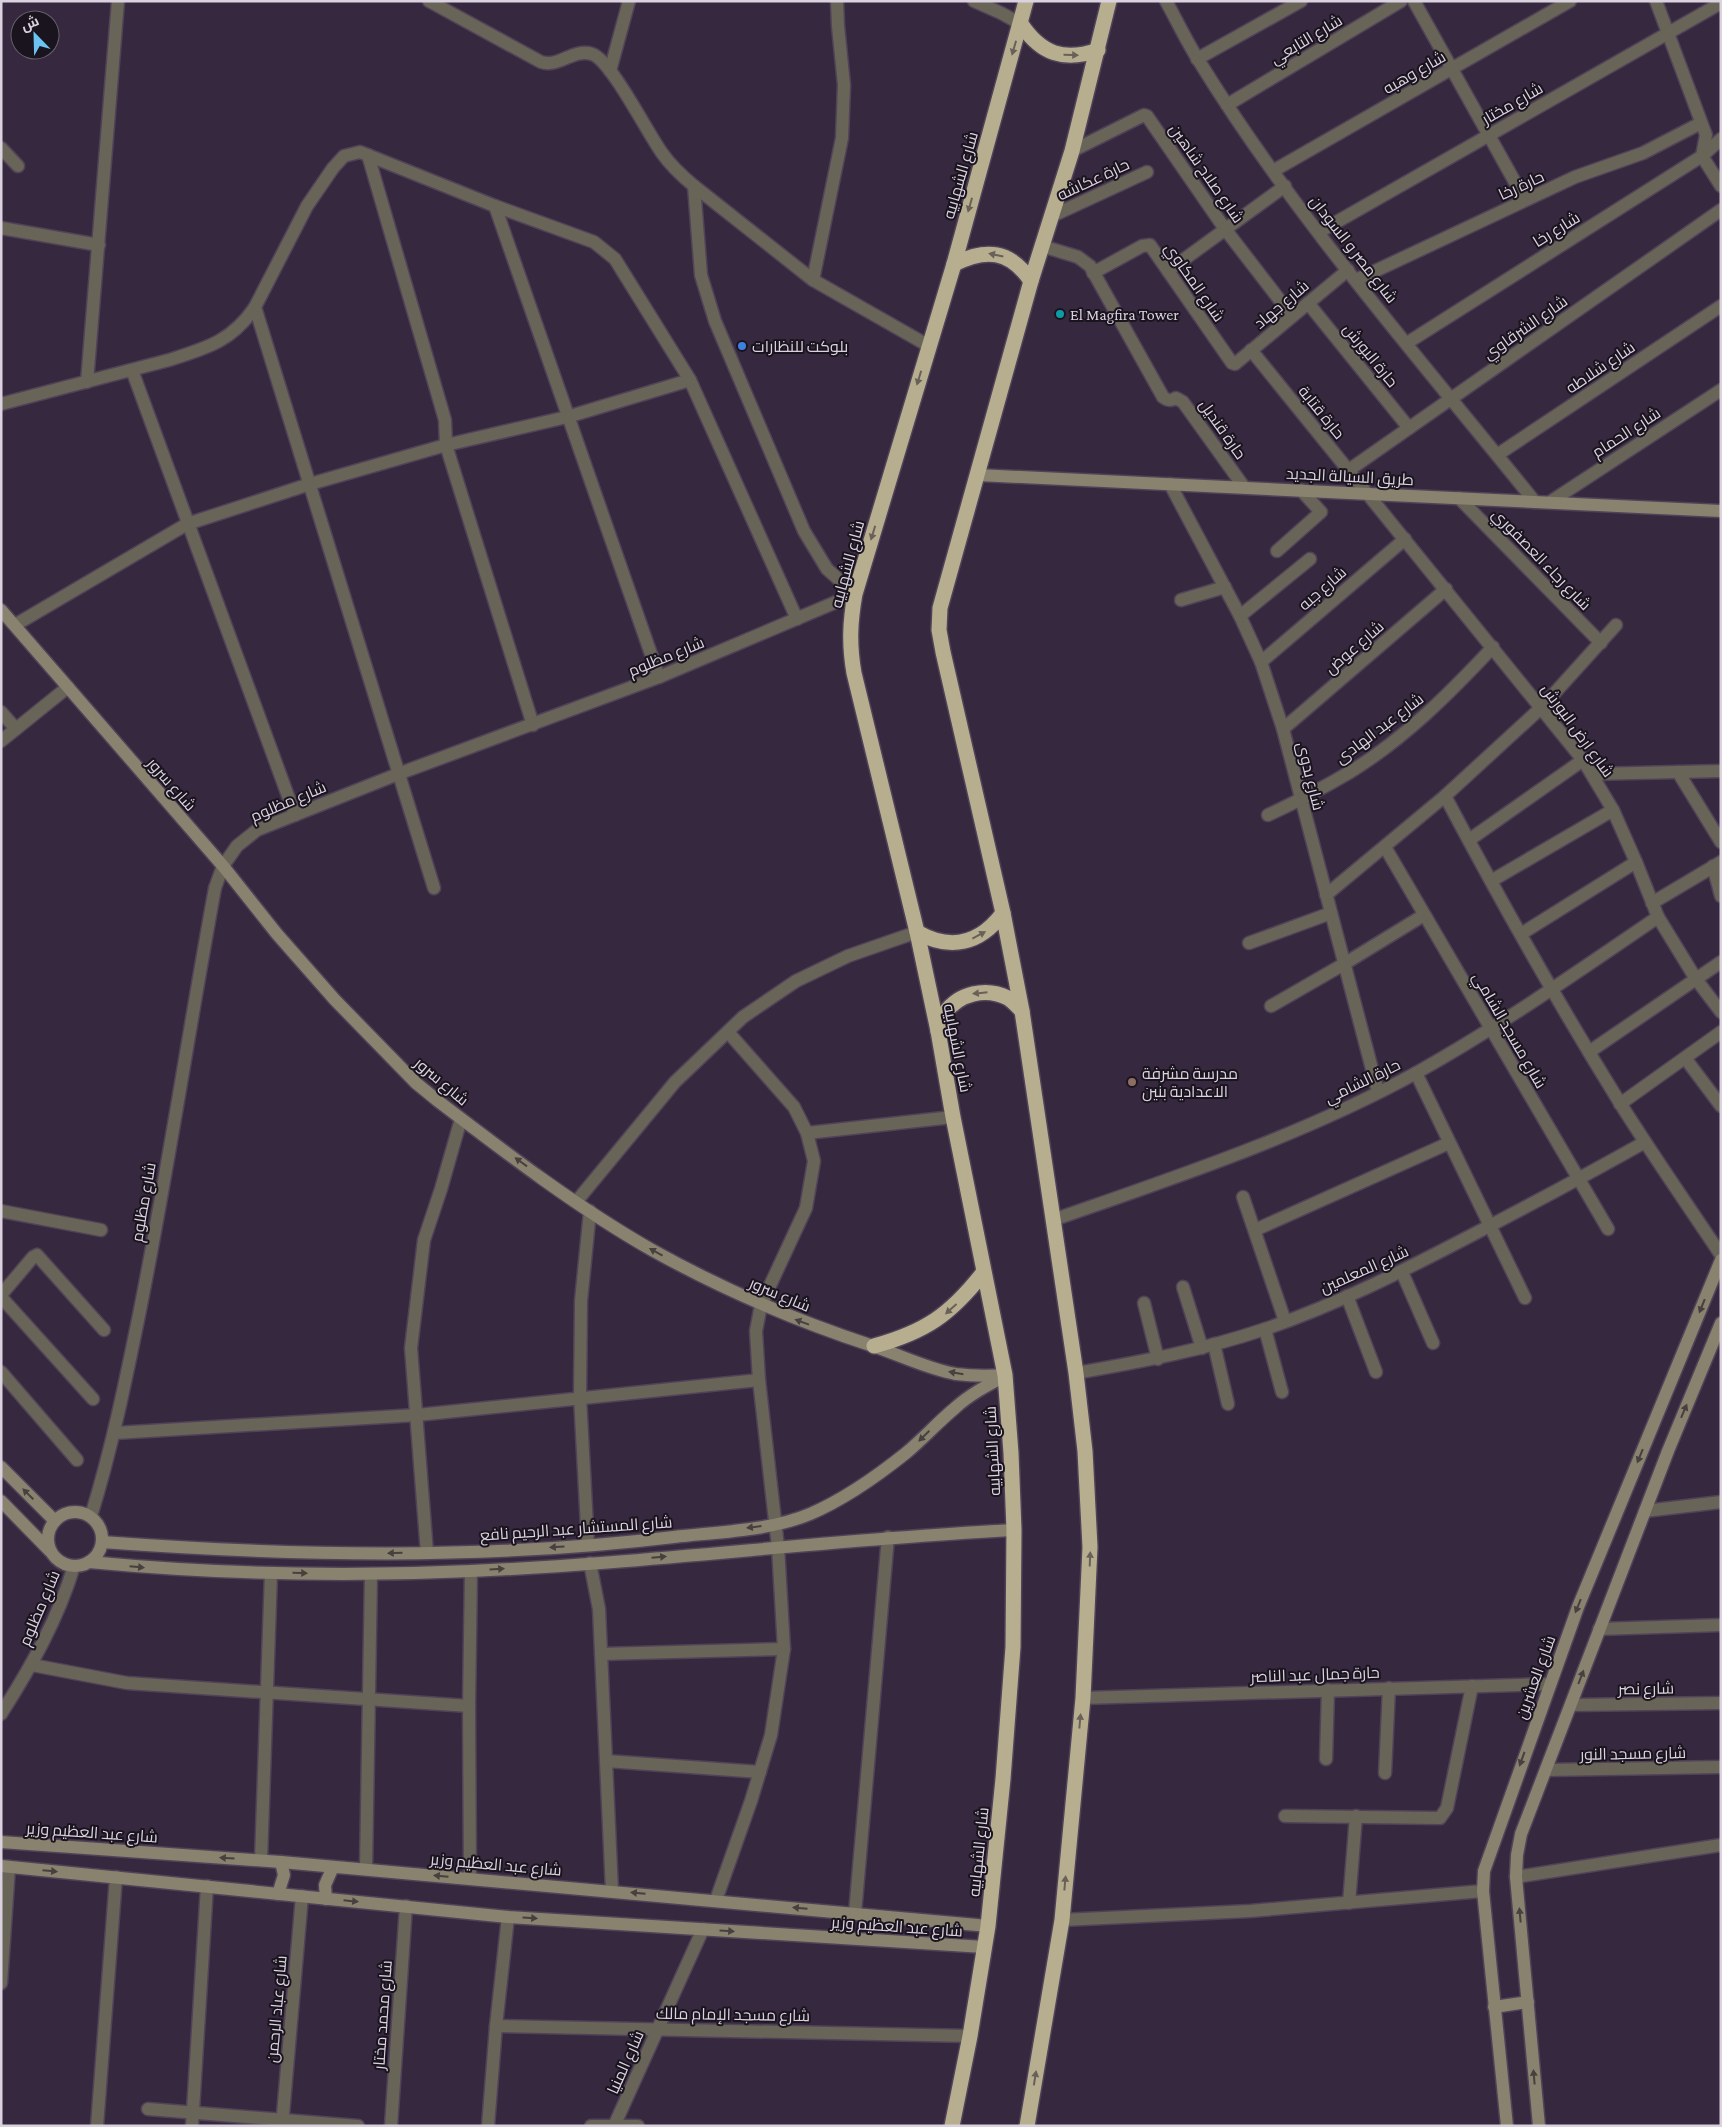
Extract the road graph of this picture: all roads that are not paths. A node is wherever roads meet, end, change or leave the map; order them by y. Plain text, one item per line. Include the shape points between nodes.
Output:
1 (118, 1) edge
2 (429, 1) edge
3 (629, 1) edge
4 (837, 1) edge
5 (974, 1) edge
6 (994, 1) edge
7 (1026, 1) edge
8 (1109, 1) edge
9 (1166, 1) edge
10 (1301, 1) edge
11 (1401, 1) edge
12 (1414, 1) edge
13 (1570, 1) edge
14 (1656, 1) edge
15 (1721, 3) edge
16 (1001, 13) junction
17 (1021, 24) junction
18 (1668, 33) junction
19 (1098, 50) junction
20 (1198, 59) junction
21 (1452, 69) junction
22 (610, 71) junction
23 (1227, 105) junction
24 (1701, 123) junction
25 (1489, 135) junction
26 (1721, 139) edge
27 (1, 148) edge
28 (1072, 151) junction
29 (368, 155) junction
30 (1702, 156) junction
31 (18, 166) dead end
32 (1274, 171) junction
33 (1147, 172) dead end
34 (694, 186) junction
35 (1285, 186) junction
36 (1721, 186) edge
37 (1525, 200) junction
38 (495, 206) junction
39 (1721, 210) edge
40 (1052, 216) junction
41 (1, 228) edge
42 (1225, 229) junction
43 (1319, 232) junction
44 (99, 245) junction
45 (1042, 246) junction
46 (954, 264) junction
47 (1168, 271) junction
48 (1093, 273) junction
49 (1352, 275) junction
50 (813, 280) junction
51 (1031, 281) junction
52 (1308, 303) junction
53 (1721, 306) edge
54 (255, 307) junction
55 (1292, 316) junction
56 (1407, 343) junction
57 (929, 346) junction
58 (1251, 350) junction
59 (1235, 364) joint
60 (132, 370) junction
61 (690, 380) junction
62 (87, 382) junction
63 (1721, 390) edge
64 (1452, 398) junction
65 (1, 404) edge
66 (567, 418) junction
67 (1409, 428) junction
68 (446, 446) junction
69 (1497, 455) junction
70 (1349, 470) junction
71 (978, 474) junction
72 (310, 484) junction
73 (1170, 484) junction
74 (1244, 487) junction
75 (1301, 490) junction
76 (1368, 493) junction
77 (1459, 498) junction
78 (1535, 502) junction
79 (1550, 502) junction
80 (1721, 511) edge
81 (187, 524) junction
82 (1405, 539) junction
83 (1277, 551) dead end
84 (1310, 559) dead end
85 (1225, 587) junction
86 (1446, 589) junction
87 (855, 594) junction
88 (1181, 600) dead end
89 (1, 610) edge
90 (1240, 616) junction
91 (797, 619) junction
92 (15, 625) junction
93 (1616, 625) dead end
94 (1601, 643) junction
95 (1493, 647) junction
96 (1261, 662) junction
97 (659, 677) junction
98 (68, 687) junction
99 (1542, 707) junction
100 (1, 712) edge
101 (533, 725) junction
102 (16, 729) junction
103 (1283, 729) junction
104 (1, 741) edge
105 (1583, 760) junction
106 (1721, 771) edge
107 (1678, 772) junction
108 (398, 774) junction
109 (1592, 774) junction
110 (1445, 796) junction
111 (1300, 800) junction
112 (1613, 810) junction
113 (295, 815) junction
114 (1268, 815) dead end
115 (1469, 840) junction
116 (1721, 842) edge
117 (1385, 847) junction
118 (1636, 862) junction
119 (1717, 864) edge
120 (223, 866) junction
121 (1491, 881) junction
122 (434, 888) dead end
123 (1326, 894) junction
124 (1721, 896) edge
125 (1652, 903) junction
126 (1003, 913) junction
127 (1331, 913) junction
128 (1424, 915) junction
129 (1658, 917) junction
130 (917, 932) junction
131 (1521, 934) junction
132 (1249, 943) dead end
133 (1721, 962) edge
134 (1344, 964) junction
135 (1696, 979) junction
136 (1553, 989) junction
137 (1271, 1006) dead end
138 (1022, 1011) junction
139 (1721, 1012) edge
140 (1491, 1029) junction
141 (938, 1031) junction
142 (728, 1032) junction
143 (1721, 1032) edge
144 (1589, 1052) junction
145 (1685, 1058) junction
146 (1416, 1073) junction
147 (1378, 1092) junction
148 (1620, 1104) junction
149 (1721, 1106) edge
150 (953, 1117) junction
151 (461, 1119) junction
152 (807, 1132) junction
153 (1645, 1142) junction
154 (1449, 1143) junction
155 (1579, 1179) junction
156 (1243, 1196) dead end
157 (576, 1202) junction
158 (1, 1211) edge
159 (590, 1211) junction
160 (1053, 1220) junction
161 (1490, 1226) junction
162 (1608, 1229) dead end
163 (101, 1230) dead end
164 (1255, 1230) junction
165 (1721, 1254) edge
166 (1721, 1260) edge
167 (1402, 1272) junction
168 (983, 1273) junction
169 (1183, 1287) dead end
170 (1, 1296) edge
171 (1347, 1296) junction
172 (1525, 1298) dead end
173 (1144, 1303) dead end
174 (761, 1305) junction
175 (1285, 1321) junction
176 (1721, 1323) edge
177 (1265, 1329) junction
178 (104, 1330) dead end
179 (1433, 1343) dead end
180 (874, 1346) junction
181 (1208, 1346) junction
182 (1158, 1359) junction
183 (1, 1372) edge
184 (1076, 1372) junction
185 (1376, 1372) dead end
186 (1005, 1376) junction
187 (759, 1380) junction
188 (1282, 1392) dead end
189 (580, 1397) junction
190 (93, 1399) dead end
191 (1228, 1404) dead end
192 (417, 1415) junction
193 (115, 1433) junction
194 (77, 1460) dead end
195 (1, 1467) edge
196 (1, 1501) edge
197 (1721, 1502) edge
198 (1644, 1511) junction
199 (91, 1516) junction
200 (55, 1521) junction
201 (774, 1525) junction
202 (1014, 1530) junction
203 (888, 1537) junction
204 (102, 1542) junction
205 (588, 1545) junction
206 (778, 1547) junction
207 (52, 1553) junction
208 (427, 1553) junction
209 (89, 1562) junction
210 (590, 1563) junction
211 (74, 1566) junction
212 (471, 1571) junction
213 (271, 1573) junction
214 (371, 1574) junction
215 (1721, 1625) edge
216 (1600, 1629) junction
217 (784, 1649) junction
218 (601, 1654) junction
219 (32, 1665) junction
220 (1549, 1684) junction
221 (1472, 1686) junction
222 (1389, 1688) junction
223 (1328, 1690) junction
224 (269, 1693) junction
225 (1083, 1698) junction
226 (368, 1699) junction
227 (1721, 1703) edge
228 (1571, 1705) junction
229 (469, 1706) junction
230 (1, 1714) edge
231 (1326, 1759) dead end
232 (606, 1761) junction
233 (1721, 1767) edge
234 (1546, 1770) junction
235 (760, 1772) junction
236 (1384, 1773) dead end
237 (1285, 1816) dead end
238 (1356, 1816) junction
239 (1, 1842) edge
240 (1721, 1845) edge
241 (262, 1860) junction
242 (281, 1862) junction
243 (333, 1866) junction
244 (5, 1867) edge
245 (366, 1870) junction
246 (116, 1877) junction
247 (1516, 1877) junction
248 (470, 1878) junction
249 (207, 1886) junction
250 (612, 1891) junction
251 (1483, 1891) junction
252 (278, 1894) junction
253 (302, 1896) junction
254 (326, 1899) junction
255 (716, 1900) junction
256 (1349, 1903) junction
257 (406, 1906) junction
258 (855, 1913) junction
259 (508, 1917) junction
260 (1062, 1920) junction
261 (988, 1926) junction
262 (3, 1927) edge
263 (703, 1929) junction
264 (984, 1947) junction
265 (1, 1983) edge
266 (1528, 2002) junction
267 (1494, 2007) junction
268 (496, 2026) junction
269 (657, 2028) junction
270 (970, 2036) junction
271 (148, 2109) dead end
272 (192, 2119) edge
273 (282, 2123) edge
274 (614, 2125) edge
275 (97, 2126) edge
276 (358, 2126) edge
277 (391, 2126) edge
278 (488, 2126) edge
279 (591, 2126) edge
280 (638, 2126) edge
281 (952, 2126) edge
282 (1027, 2126) edge
283 (1507, 2126) edge
284 (1539, 2126) edge

1 - 44 street
2 - 22 street via 541,62 551,64 584,53 599,57
3 - 22 street
4 - 50 street via 844,85 842,138
5 - 16 street
6 - 16 street
7 - 17 highway, شارع الشهابيه
8 - 19 highway
9 - 20 street, شارع مصر و السودان
10 - 20 street
11 - 23 street, شارع التابعي
12 - 21 street
13 - 21 street, شارع وهبه
14 - 18 street
15 - 18 street, شارع مختار
16 - 17 street
17 -> 19 highway via 1040,46 1054,53 1083,55
17 -> 46 highway, شارع الشهابيه
18 - 24 street
18 - 25 street, شارع مختار
19 - 28 highway
20 - 23 street, شارع مصر و السودان
21 - 25 street
21 - 32 street, شارع وهبه
22 - 34 street via 661,152
23 - 32 street, شارع مصر و السودان
24 - 30 street via 1706,135
24 - 37 street, حارة رخا via 1643,153 1589,171
25 - 37 street
25 - 43 street, شارع مختار
26 - 30 street, شارع رخا
27 - 31 street
28 - 40 highway
28 - 42 street, شارع صلاح شاهين via 1147,116
29 - 38 street
29 - 54 street via 352,152 338,161 307,206
29 - 68 street via 445,420
30 - 36 street
30 - 56 street, شارع رخا
32 - 35 street, شارع مصر و السودان
33 - 40 street, حارة عكاشه
34 - 50 street
34 - 87 street via 702,275 715,321 804,532 826,569
35 - 42 street
35 - 43 street, شارع مصر و السودان
37 - 49 street, حارة رخا
38 - 61 street via 585,238 607,251 621,268
38 - 66 street
39 - 64 street, شارع الشرقاوي
40 - 45 highway
41 - 44 street
42 - 47 street
42 - 55 street, شارع صلاح شاهين
43 - 49 street, شارع مصر و السودان
44 - 62 street
45 - 48 street, حارة قنديل via 1078,257 1090,266
45 - 51 highway
51 -> 46 highway via 1023,269 998,254 983,253
46 - 57 highway, شارع الشهابيه
47 - 48 street, شارع المكاوي via 1146,245
47 - 59 street, شارع المكاوي
48 - 74 street, حارة قنديل via 1163,396 1166,400 1176,398 1183,402
49 - 52 street, شارع جهاد
49 - 56 street, شارع مصر و السودان
50 - 57 street
51 - 71 highway
52 - 55 street, شارع جهاد
52 - 67 street, حارة البورش
53 - 69 street, شارع شلاطه
54 - 60 street via 244,322 225,338 196,351
54 - 72 street
55 - 58 street, شارع جهاد
56 - 64 street, شارع مصر و السودان
57 -> 87 highway, شارع الشهابيه
58 - 59 street, شارع جهاد
58 - 70 street, حارة قتابة
60 - 62 street
60 - 81 street
61 - 66 street
61 - 91 street
62 - 65 street
63 - 79 street, شارع الحمام
64 - 67 street, شارع الشرقاوي
64 - 69 street, شارع مصر و السودان
66 - 68 street
66 - 97 street
67 - 70 street, شارع الشرقاوي
68 - 72 street
68 - 101 street
69 - 78 street, شارع مصر و السودان
70 - 76 street, حارة قتابة
71 - 73 street, طريق السيالة الجديد
71 - 126 highway via 945,586 939,630
72 - 81 street
72 - 108 street
73 - 74 street, طريق السيالة الجديد
73 - 85 street, شارع بدوى
74 - 75 street, طريق السيالة الجديد
75 - 76 street, طريق السيالة الجديد
75 - 83 street via 1321,512
76 - 77 street, طريق السيالة الجديد
76 - 82 street, شارع ارض البورش
77 - 78 street, طريق السيالة الجديد
77 - 94 street, شارع رجاء العصفوري
78 - 79 street, طريق السيالة الجديد
79 - 80 street, طريق السيالة الجديد
81 - 92 street
81 - 113 street
82 - 86 street, شارع ارض البورش
82 - 96 street, شارع جبه
84 - 90 street
85 - 88 street
85 - 90 street, شارع بدوى
86 - 95 street, شارع ارض البورش
86 - 103 street, شارع عوض
87 - 91 street, شارع مظلوم
87 - 130 highway, شارع الشهابيه via 849,647
89 - 92 street, شارع سرور
90 - 96 street, شارع بدوى
91 - 97 street, شارع مظلوم
92 - 98 street, شارع سرور
93 - 94 street
94 - 99 street
95 - 99 street, شارع ارض البورش
95 - 111 street, شارع عبد الهادى via 1454,689 1408,730 1351,772
96 - 103 street, شارع بدوى
97 - 101 street, شارع مظلوم
98 - 102 street
98 - 120 street, شارع سرور
99 - 105 street, شارع ارض البورش
99 - 110 street
100 - 102 street
101 - 108 street, شارع مظلوم
102 - 104 street
103 - 111 street, شارع بدوى
105 - 109 street, شارع ارض البورش
105 - 115 street
106 - 107 street
107 - 109 street
107 - 116 street
108 - 113 street, شارع مظلوم
108 - 122 street
109 - 112 street, شارع ارض البورش
110 - 115 street
110 - 117 street
111 - 114 street, شارع عبد الهادى
111 - 123 street, شارع بدوى
112 - 118 street, شارع ارض البورش
112 - 121 street
113 - 120 street, شارع مظلوم via 257,830 237,846
115 - 121 street
117 - 123 street
117 - 128 street, شارع مسجد الشامي
118 - 125 street, شارع ارض البورش
118 - 131 street
119 - 124 street
119 - 125 street
120 - 151 street, شارع سرور via 335,1000 416,1083
120 - 193 street, شارع مظلوم via 215,888 153,1242
121 - 131 street
123 - 127 street, شارع بدوى
125 - 129 street, شارع ارض البورش
130 -> 126 highway via 940,942 964,942 986,931
126 - 138 highway
127 - 132 street
127 - 134 street, شارع بدوى
128 - 134 street
128 - 140 street, شارع مسجد الشامي
129 - 135 street, شارع ارض البورش
129 - 136 street, حارة الشامي
130 - 141 highway, شارع الشهابيه
130 - 142 street via 848,956 796,981
131 - 136 street
133 - 135 street
134 - 137 street
134 - 147 street, شارع بدوى
135 - 139 street, شارع ارض البورش
135 - 144 street
136 - 140 street, حارة الشامي
136 - 144 street
138 -> 141 highway via 1009,998 992,992 973,993 956,1001 944,1014
138 - 160 highway
140 - 146 street, حارة الشامي
140 - 155 street, شارع مسجد الشامي
141 - 150 highway, شارع الشهابيه
142 - 152 street via 794,1107
142 - 157 street via 675,1082
143 - 145 street
144 - 148 street
145 - 148 street
145 - 149 street
146 - 147 street, حارة الشامي
146 - 154 street
147 - 160 street, حارة الشامي via 1235,1156
148 - 153 street
150 - 152 street
150 - 168 highway, شارع الشهابيه
157 -> 151 street, شارع سرور
151 - 192 street via 424,1240 411,1348
152 - 174 street via 814,1161 806,1208
153 - 155 street, شارع المعلمين
153 - 165 street
154 - 161 street
154 - 164 street
155 - 161 street, شارع المعلمين
155 - 162 street, شارع مسجد الشامي
156 - 164 street
157 - 159 street, شارع سرور
158 - 163 street
174 -> 159 street, شارع سرور via 651,1250
159 - 189 street via 580,1301
160 - 184 highway
161 - 167 street, شارع المعلمين
161 - 172 street
164 - 175 street
166 -> 220 street, شارع العشرين
167 - 171 street, شارع المعلمين
167 - 179 street
168 -> 180 highway via 947,1313 916,1332
168 - 186 highway, شارع الشهابيه
169 - 181 street
170 - 178 street via 37,1255
170 - 190 street
171 - 175 street, شارع المعلمين
171 - 185 street
173 - 182 street
180 -> 174 street, شارع سرور
174 - 187 street via 756,1331
175 - 177 street, شارع المعلمين
198 -> 176 street
177 - 181 street, شارع المعلمين
177 - 188 street
186 -> 180 street, شارع سرور via 954,1374
181 - 182 street, شارع المعلمين
181 - 191 street
182 - 184 street, شارع المعلمين
183 - 194 street
225 -> 184 highway via 1090,1547 1085,1451
186 -> 201 street, شارع المستشار عبد الرحيم نافع via 956,1406 907,1452 845,1497 808,1515
186 - 202 highway, شارع الشهابيه
187 - 189 street
187 - 201 street
189 - 192 street
189 - 205 street
192 - 193 street
192 - 208 street
193 - 199 street, شارع مظلوم
200 -> 195 street
196 - 207 street
197 - 198 street
198 - 216 street
199 - 200 street via 72,1512
199 - 204 street via 99,1524
200 - 207 street via 48,1536
201 -> 205 street, شارع المستشار عبد الرحيم نافع
201 - 206 street
202 - 203 street
202 - 261 highway, شارع الشهابيه via 1013,1648
203 - 206 street
203 - 258 street
208 -> 204 street, شارع المستشار عبد الرحيم نافع via 220,1551
204 - 209 street via 100,1552
205 -> 208 street, شارع المستشار عبد الرحيم نافع
210 -> 206 street
206 - 217 street
207 - 211 street via 58,1560
209 - 211 street
209 -> 213 street
212 -> 210 street
210 - 218 street via 599,1609
211 - 219 street, شارع مظلوم via 67,1591
212 - 214 street
212 - 229 street
213 -> 214 street
213 - 224 street
214 - 226 street
215 - 216 street
228 -> 216 street
217 - 218 street
217 - 235 street via 771,1735
218 - 232 street
219 - 224 street via 127,1683
219 - 230 street, شارع مظلوم
220 - 221 street, حارة جمال عبد الناصر
220 -> 251 street, شارع العشرين via 1490,1852 1484,1871
221 - 222 street, حارة جمال عبد الناصر
221 - 238 street via 1445,1814 1434,1819
222 - 223 street, حارة جمال عبد الناصر
222 - 236 street
223 - 225 street, حارة جمال عبد الناصر
223 - 231 street
224 - 226 street
224 - 241 street
260 -> 225 highway
226 - 229 street
226 - 245 street
227 - 228 street, شارع نصر
228 - 234 street
229 - 248 street
232 - 235 street
232 - 250 street
233 - 234 street, شارع مسجد النور
234 - 247 street via 1521,1834
235 - 255 street
237 - 238 street
238 - 256 street
241 -> 239 street, شارع عبد العظيم وزير
240 - 247 street
241 - 242 street, شارع عبد العظيم وزير
242 - 243 street, شارع عبد العظيم وزير
242 - 252 street via 284,1875
243 - 245 street, شارع عبد العظيم وزير
243 - 254 street via 325,1885
244 -> 246 street, شارع عبد العظيم وزير
244 - 262 street
248 -> 245 street, شارع عبد العظيم وزير
246 - 249 street, شارع عبد العظيم وزير
246 - 275 street
266 -> 247 street
248 - 250 street, شارع عبد العظيم وزير
249 - 252 street, شارع عبد العظيم وزير
249 - 272 street
255 -> 250 street, شارع عبد العظيم وزير
251 - 256 street
251 - 267 street, شارع العشرين
252 - 253 street, شارع عبد العظيم وزير
253 - 254 street, شارع عبد العظيم وزير
253 - 273 street, شارع عباد الرحمن
254 -> 257 street, شارع عبد العظيم وزير
258 -> 255 street, شارع عبد العظيم وزير
256 - 260 street
257 - 259 street, شارع عبد العظيم وزير
257 - 277 street, شارع محمد مختار
258 - 261 street, شارع عبد العظيم وزير
259 -> 263 street, شارع عبد العظيم وزير
259 - 268 street
282 -> 260 highway
261 - 264 highway, شارع الشهابيه
262 - 265 street
263 -> 264 street, شارع عبد العظيم وزير
263 - 269 street, شارع المنيا
264 - 270 highway, شارع الشهابيه
266 - 267 street
284 -> 266 street
267 - 283 street, شارع العشرين
268 - 269 street, شارع مسجد الإمام مالك
268 - 278 street
269 - 270 street, شارع مسجد الإمام مالك
269 - 274 street, شارع المنيا
270 - 281 highway, شارع الشهابيه
271 - 272 street
272 - 273 street
273 - 276 street
274 - 279 street
274 - 280 street

